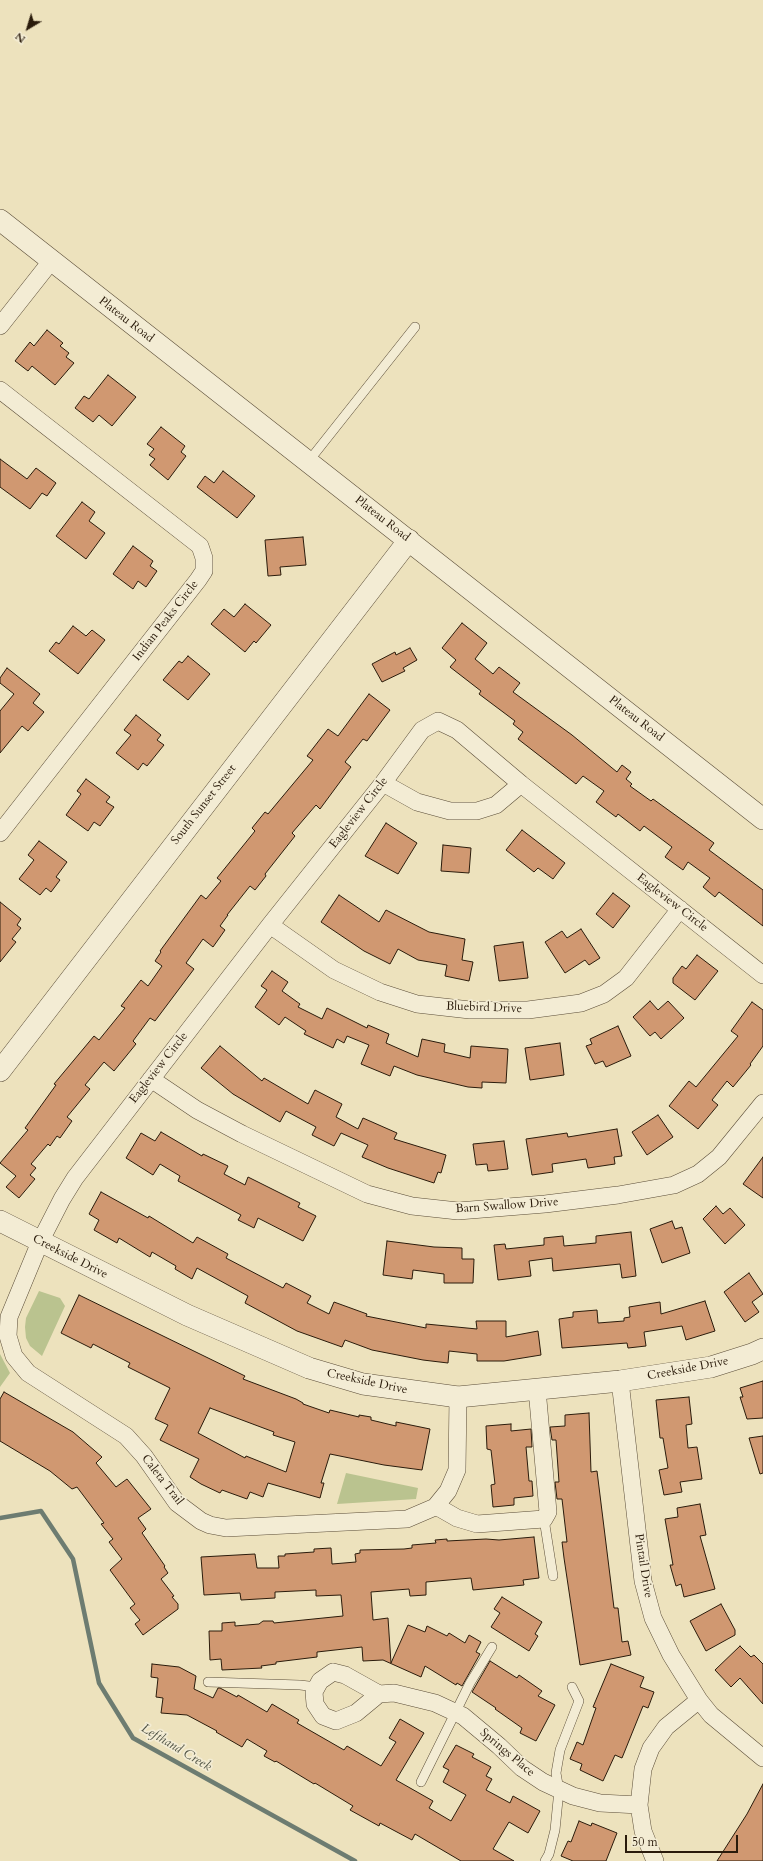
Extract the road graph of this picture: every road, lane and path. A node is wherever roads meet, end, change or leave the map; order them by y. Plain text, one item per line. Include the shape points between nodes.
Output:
1 (0, 220) edge
2 (52, 260) junction
3 (0, 326) edge
4 (415, 327) dead end
5 (0, 390) edge
6 (308, 462) junction
7 (409, 540) junction
8 (383, 783) junction
9 (521, 784) junction
10 (763, 819) edge
11 (0, 833) edge
12 (680, 909) junction
13 (270, 925) junction
14 (763, 975) edge
15 (0, 1071) edge
16 (151, 1079) junction
17 (763, 1103) edge
18 (0, 1221) edge
19 (40, 1242) junction
20 (4, 1315) edge
21 (763, 1349) edge
22 (620, 1381) junction
23 (538, 1389) junction
24 (458, 1397) junction
25 (436, 1506) junction
26 (544, 1519) junction
27 (553, 1576) dead end
28 (492, 1647) dead end
29 (208, 1682) dead end
30 (316, 1687) junction
31 (572, 1688) dead end
32 (379, 1694) junction
33 (699, 1700) junction
34 (455, 1712) junction
35 (763, 1758) edge
36 (421, 1782) dead end
37 (559, 1790) junction
38 (639, 1805) junction
39 (545, 1861) edge
40 (655, 1861) edge

1 - 2 street, Plateau Road
2 - 3 street
2 - 6 street, Plateau Road
4 - 6 lane
5 - 11 street, Indian Peaks Circle via 200,546 204,558 204,571 198,580
6 - 7 street, Plateau Road
7 - 10 street, Plateau Road
7 - 15 street, South Sunset Street
8 - 9 street via 416,802 450,811 476,811 496,805
8 - 9 street, Eagleview Circle via 422,730 438,721 457,730
8 - 13 street, Eagleview Circle
9 - 12 street, Eagleview Circle
12 - 13 street, Bluebird Drive via 626,978 604,994 581,1003 528,1010 470,1010 417,1004 380,992 334,970
12 - 14 street, Eagleview Circle
13 - 16 street, Eagleview Circle
16 - 17 street, Barn Swallow Drive via 196,1110 367,1194 412,1206 458,1211 582,1199 674,1185 698,1174 719,1157
16 - 19 street, Eagleview Circle via 75,1178
18 - 19 street, Creekside Drive
19 - 20 street, Caleta Trail
19 - 24 street, Creekside Drive via 183,1313 309,1368 363,1384
20 - 25 street, Caleta Trail via 14,1356 28,1373 126,1436 144,1456 176,1503 210,1525 226,1528 407,1519
21 - 22 street, Creekside Drive via 711,1367
22 - 23 street, Creekside Drive
22 - 33 street, Pintail Drive via 643,1581 653,1618 668,1649
23 - 24 street, Creekside Drive
23 - 26 street via 548,1512
24 - 25 street, Caleta Trail via 457,1470 448,1491
25 - 26 street via 457,1518 477,1524
26 - 27 lane
28 - 34 lane
29 - 30 lane via 300,1684
30 - 32 street, Springs Place via 333,1672 345,1675
30 - 32 street via 315,1704 322,1716 336,1721 356,1713
31 - 37 lane via 579,1701 560,1750 556,1774
32 - 34 street, Springs Place via 394,1694 435,1703
33 - 35 street, Pintail Drive via 712,1715
33 - 38 street via 666,1727 651,1748 642,1769
34 - 36 lane
34 - 37 street, Springs Place via 499,1746 522,1768
37 - 38 street, Springs Place via 600,1803
37 - 39 lane via 555,1830
38 - 40 street via 643,1831

